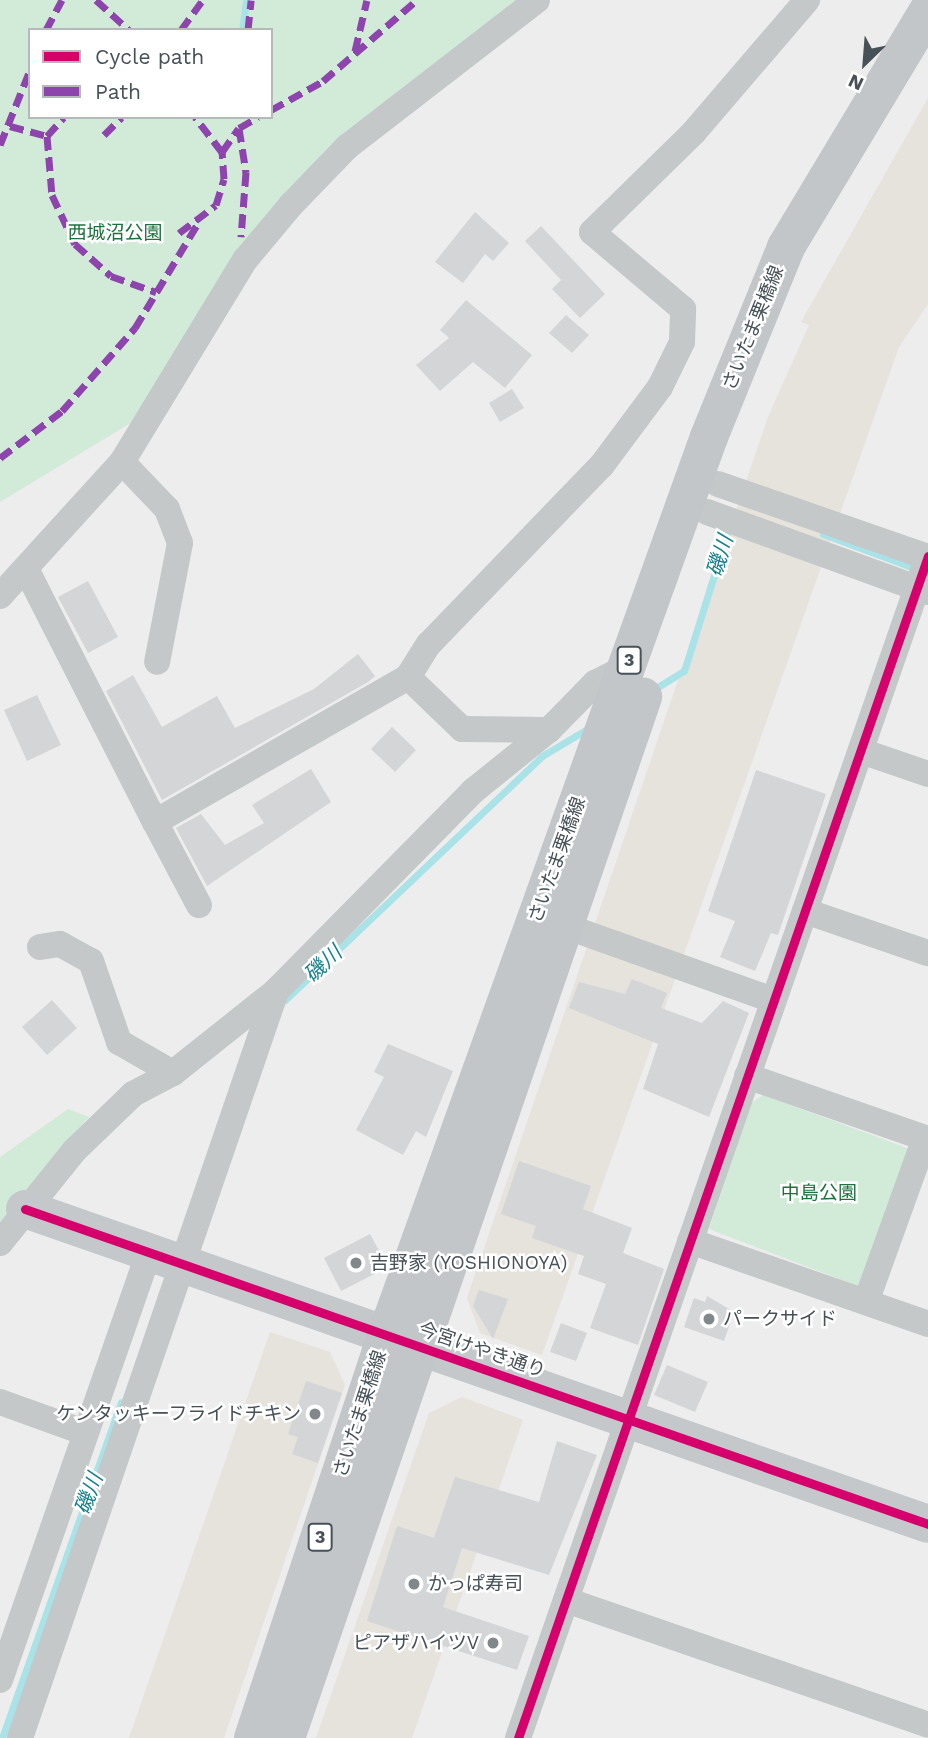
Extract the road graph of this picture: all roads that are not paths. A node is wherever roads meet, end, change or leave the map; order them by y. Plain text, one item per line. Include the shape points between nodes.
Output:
1 (537, 0) edge
2 (807, 0) edge
3 (928, 11) edge
4 (928, 60) edge
5 (122, 462) junction
6 (713, 498) junction
7 (928, 557) edge
8 (26, 569) junction
9 (922, 590) edge
10 (0, 596) edge
11 (157, 662) dead end
12 (627, 667) junction
13 (408, 677) junction
14 (549, 730) junction
15 (861, 751) junction
16 (928, 774) edge
17 (155, 822) junction
18 (199, 905) dead end
19 (805, 911) junction
20 (565, 926) junction
21 (40, 947) dead end
22 (928, 954) edge
23 (276, 991) junction
24 (773, 1000) junction
25 (173, 1073) junction
26 (747, 1076) junction
27 (926, 1138) edge
28 (25, 1209) junction
29 (690, 1241) junction
30 (0, 1243) edge
31 (166, 1258) junction
32 (866, 1303) junction
33 (928, 1324) edge
34 (386, 1335) junction
35 (422, 1348) junction
36 (0, 1402) edge
37 (627, 1419) junction
38 (86, 1433) junction
39 (928, 1524) edge
40 (566, 1600) junction
41 (0, 1680) edge
42 (928, 1725) edge
43 (20, 1738) edge
44 (253, 1738) edge
45 (286, 1738) edge
46 (518, 1738) edge

1 - 5 street via 347,147 291,205 246,260
2 - 13 street via 694,132 593,232 683,309 682,342 660,387 602,465 421,653
3 - 12 main road, さいたま栗橋線 / 3 via 786,247
4 - 6 main road, さいたま栗橋線 / 3 via 859,164 809,258
5 - 8 street
5 - 11 street via 167,509 180,543
6 - 7 street
6 - 9 street
6 - 20 main road, さいたま栗橋線 / 3
7 - 9 street
8 - 10 street
8 - 17 street
9 - 15 street
12 - 14 street via 595,683
12 - 34 main road, さいたま栗橋線 / 3
13 - 14 street via 462,729
13 - 17 street
14 - 23 street via 473,791
15 - 16 street
15 - 19 street
17 - 18 street
19 - 22 street
19 - 24 street
20 - 24 street
20 - 35 main road, さいたま栗橋線 / 3
21 - 25 street via 60,944 86,956 119,1042
23 - 25 street
23 - 31 street
24 - 26 street
25 - 28 street via 133,1094
26 - 27 street
26 - 29 street
27 - 32 street
28 - 30 street
28 - 31 street, 今宮けやき通り
29 - 32 street
29 - 37 street
31 - 34 street, 今宮けやき通り
31 - 38 street
31 - 43 street
32 - 33 street
34 - 35 street, 今宮けやき通り
34 - 44 main road, さいたま栗橋線 / 3
35 - 37 street, 今宮けやき通り
35 - 45 main road, さいたま栗橋線 / 3
36 - 38 street
37 - 39 street, 今宮けやき通り
37 - 40 street
38 - 41 street
40 - 42 street
40 - 46 street

